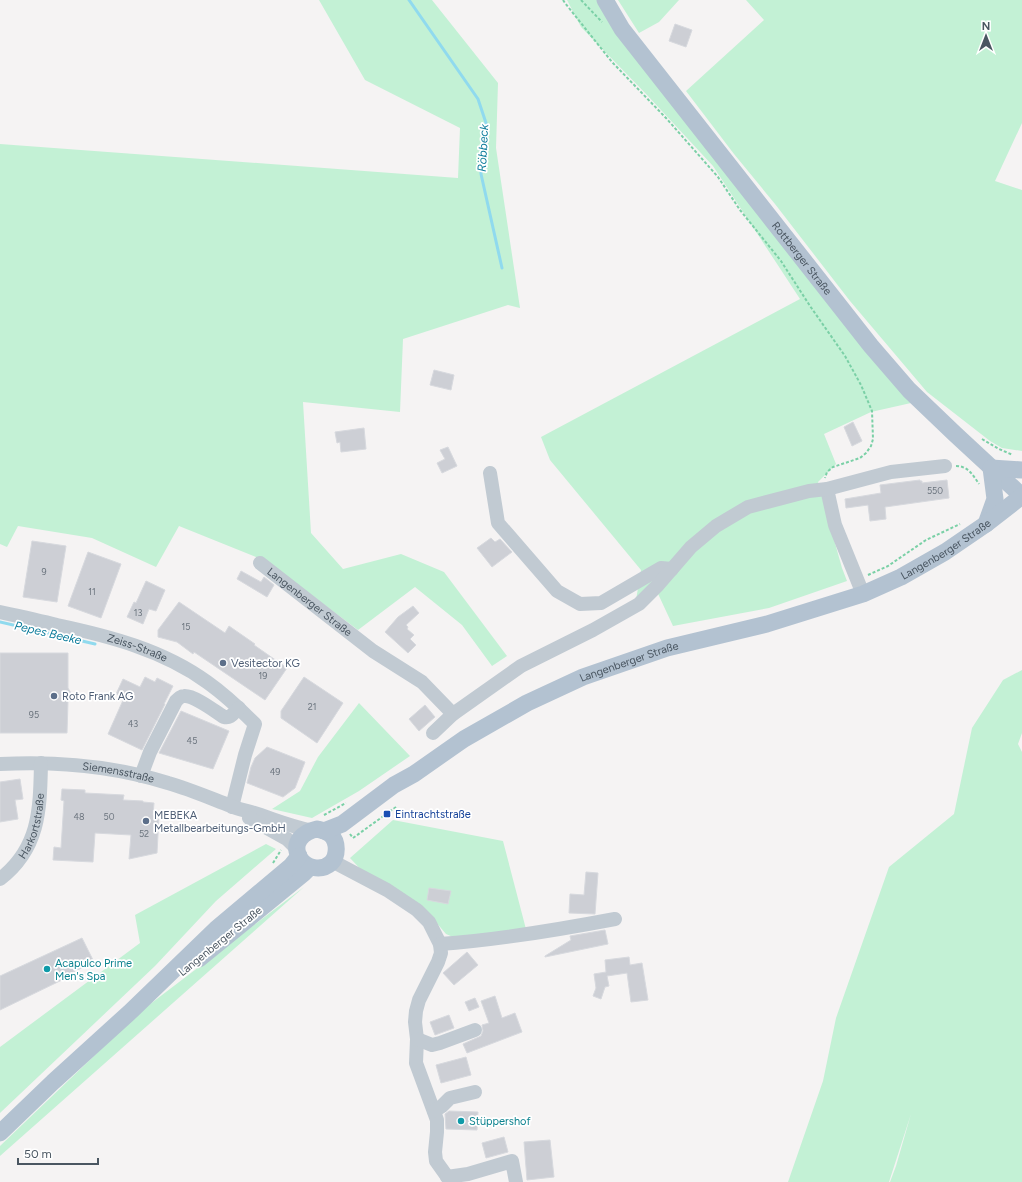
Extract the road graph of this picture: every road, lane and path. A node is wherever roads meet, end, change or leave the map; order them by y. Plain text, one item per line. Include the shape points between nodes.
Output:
1 (563, 0) edge
2 (605, 0) edge
3 (945, 466) joint
4 (991, 468) junction
5 (1022, 470) edge
6 (972, 473) dead end
7 (490, 474) dead end
8 (826, 489) junction
9 (1022, 496) edge
10 (963, 523) dead end
11 (986, 524) junction
12 (260, 563) dead end
13 (672, 569) junction
14 (861, 587) junction
15 (0, 612) edge
16 (239, 708) junction
17 (453, 714) junction
18 (433, 733) dead end
19 (41, 763) junction
20 (0, 764) edge
21 (414, 774) junction
22 (141, 776) junction
23 (350, 800) dead end
24 (232, 807) junction
25 (396, 807) dead end
26 (379, 820) dead end
27 (318, 826) junction
28 (298, 853) junction
29 (334, 855) junction
30 (271, 864) dead end
31 (0, 879) edge
32 (615, 919) dead end
33 (440, 944) junction
34 (475, 1030) dead end
35 (417, 1039) junction
36 (474, 1092) dead end
37 (434, 1111) junction
38 (0, 1133) edge
39 (449, 1180) edge
40 (516, 1182) edge

1 - 8 path via 612,62 718,177 780,261 845,356 861,385 872,411 871,446 860,458 840,464 827,472
2 - 4 main road, Rottberger Straße via 622,28 871,346 909,390
3 - 6 path via 962,466
3 - 8 street via 891,472
4 - 5 main road
4 - 9 main road, Rottberger Straße
4 - 11 main road via 995,499
7 - 13 street via 498,524 557,590 580,604 601,603 661,568
8 - 13 street via 748,507 716,526 691,547
8 - 14 street via 835,525
9 - 11 main road, Langenberger Straße
10 - 14 path via 926,540
11 - 14 main road, Langenberger Straße via 908,573
12 - 17 street, Langenberger Straße via 373,651 422,682
13 - 17 street via 639,604 521,666
14 - 21 main road, Langenberger Straße via 767,624 667,648 583,677 527,703 464,739
15 - 16 street, Zeiss-Straße via 98,634 152,652 206,681
16 - 22 street via 227,718 187,696 179,698 164,724
16 - 24 street, Zeiss-Straße via 255,724
17 - 18 street
19 - 20 street, Siemensstraße
19 - 22 street, Siemensstraße via 77,765
19 - 31 street, Harkortstraße via 35,830 18,862
21 - 27 main road, Langenberger Straße via 394,785 342,824
21 - 29 main road, Langenberger Straße via 399,791 349,833
22 - 24 street, Siemensstraße via 168,783
23 - 27 path via 327,813
24 - 27 street, Siemensstraße via 292,827
24 - 28 street, Siemensstraße
25 - 26 path
27 - 28 main road via 303,834 298,841
27 - 29 main road via 331,834 335,841
28 - 29 main road via 317,868 324,866
28 - 30 path via 279,854
28 - 38 main road, Langenberger Straße via 303,874 225,939 129,1013
29 - 33 street via 417,910 429,922
32 - 33 street via 528,935
33 - 35 street via 438,962 416,1011
34 - 35 street via 440,1043 432,1044
35 - 37 street via 416,1063
36 - 37 street via 450,1098
37 - 39 street via 437,1132 436,1161
39 - 40 street via 512,1161

